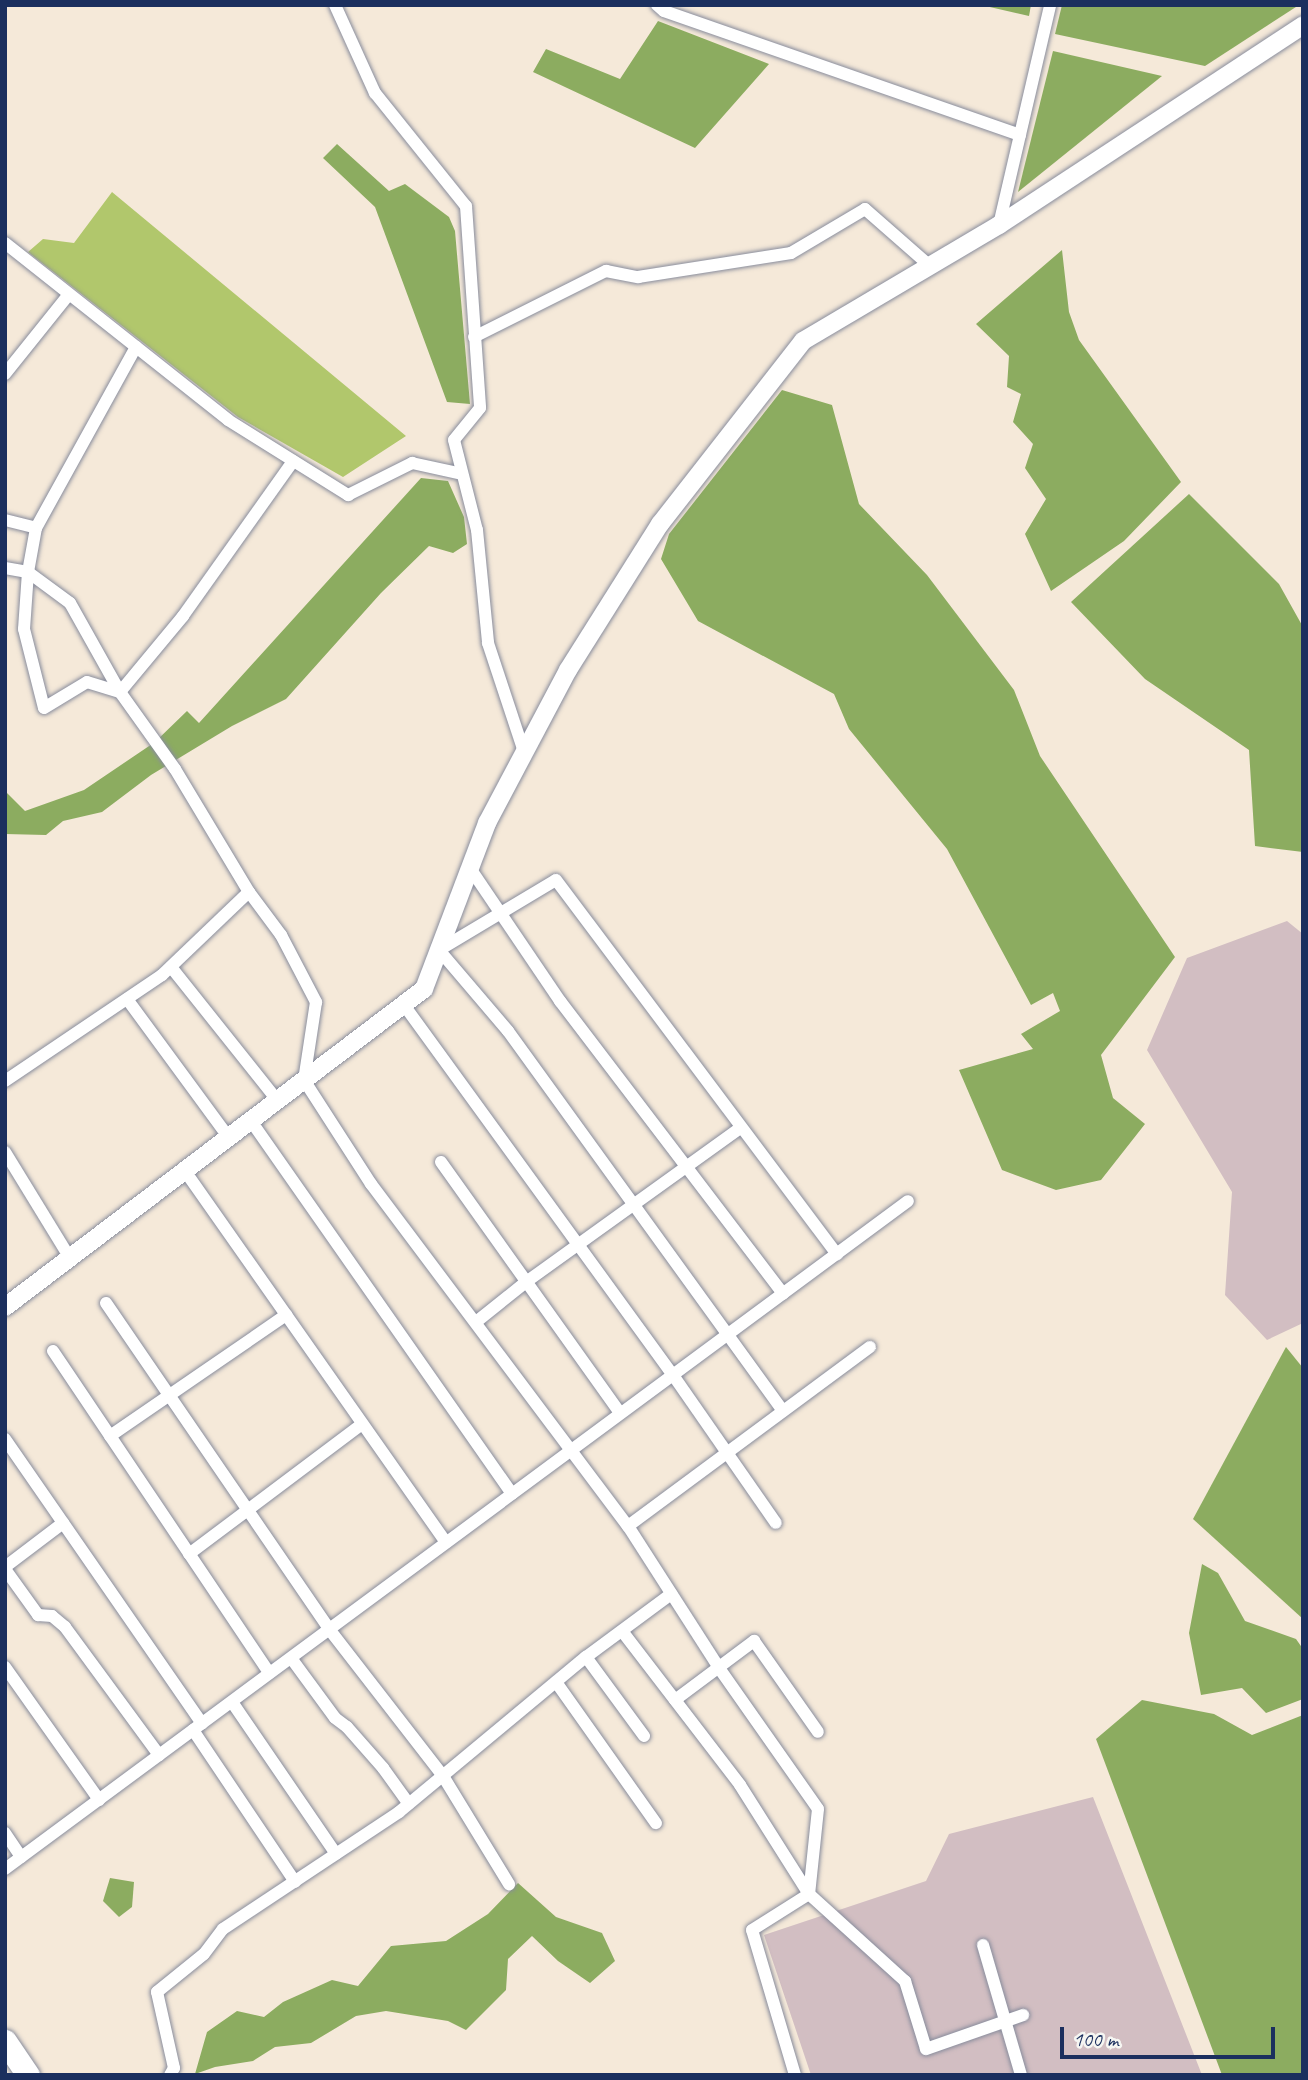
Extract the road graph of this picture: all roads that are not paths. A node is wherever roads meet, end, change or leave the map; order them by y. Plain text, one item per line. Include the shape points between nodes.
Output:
1 (335, 5) edge
2 (657, 5) edge
3 (1050, 5) edge
4 (1303, 25) edge
5 (1020, 135) junction
6 (999, 225) junction
7 (5, 243) edge
8 (930, 266) junction
9 (69, 294) junction
10 (474, 337) junction
11 (136, 347) junction
12 (5, 374) edge
13 (293, 461) junction
14 (462, 474) junction
15 (5, 520) edge
16 (36, 528) junction
17 (5, 568) edge
18 (28, 572) junction
19 (120, 692) junction
20 (524, 752) junction
21 (470, 868) junction
22 (249, 892) junction
23 (499, 912) junction
24 (439, 950) junction
25 (171, 967) junction
26 (127, 999) junction
27 (404, 1005) junction
28 (304, 1080) junction
29 (5, 1081) edge
30 (278, 1101) junction
31 (251, 1121) junction
32 (740, 1128) junction
33 (229, 1138) junction
34 (5, 1152) edge
35 (441, 1163) dead end
36 (687, 1166) junction
37 (185, 1171) junction
38 (908, 1201) dead end
39 (634, 1204) junction
40 (578, 1244) junction
41 (837, 1254) junction
42 (70, 1258) junction
43 (526, 1282) junction
44 (783, 1294) junction
45 (106, 1303) dead end
46 (5, 1307) edge
47 (286, 1315) junction
48 (477, 1322) junction
49 (727, 1335) junction
50 (870, 1347) dead end
51 (53, 1351) dead end
52 (673, 1375) junction
53 (170, 1396) junction
54 (783, 1411) junction
55 (620, 1413) junction
56 (362, 1424) junction
57 (110, 1436) junction
58 (5, 1439) edge
59 (570, 1451) junction
60 (727, 1453) junction
61 (512, 1494) junction
62 (247, 1508) junction
63 (776, 1523) dead end
64 (63, 1524) junction
65 (628, 1526) junction
66 (446, 1543) junction
67 (189, 1554) junction
68 (5, 1568) edge
69 (671, 1594) junction
70 (330, 1629) junction
71 (622, 1631) junction
72 (586, 1657) junction
73 (291, 1658) junction
74 (5, 1667) edge
75 (719, 1668) junction
76 (270, 1673) junction
77 (556, 1682) junction
78 (675, 1700) junction
79 (232, 1702) junction
80 (197, 1727) junction
81 (818, 1732) dead end
82 (644, 1736) dead end
83 (159, 1755) junction
84 (443, 1776) junction
85 (99, 1800) junction
86 (409, 1804) junction
87 (656, 1823) dead end
88 (5, 1833) edge
89 (336, 1854) junction
90 (21, 1857) junction
91 (5, 1869) edge
92 (295, 1882) junction
93 (509, 1884) dead end
94 (810, 1894) junction
95 (983, 1945) dead end
96 (1023, 2015) dead end
97 (1005, 2021) junction
98 (5, 2041) edge
99 (28, 2075) edge
100 (170, 2075) edge
101 (795, 2075) edge
102 (1021, 2075) edge

1 - 10 street via 375,93 466,206
2 - 5 street
3 - 5 street
4 - 6 street
5 - 6 street
6 - 8 street
7 - 9 street
8 - 10 street via 865,209 792,253 638,278 606,271
8 - 20 street via 803,341 660,524 568,670
9 - 11 street
9 - 12 street
10 - 14 street via 480,408 454,440
11 - 13 street via 228,421
11 - 16 street
13 - 14 street via 348,495 412,463
13 - 19 street via 183,617
14 - 20 street via 477,530 488,643
15 - 16 street
16 - 18 street
17 - 18 street
18 - 19 street via 70,603
18 - 19 street via 24,629 44,708 87,682
19 - 22 street via 175,769
20 - 21 street via 487,823
21 - 23 street
21 - 24 street
22 - 25 street
22 - 28 street via 281,935 316,1002
23 - 24 street
23 - 32 street via 556,880
23 - 36 street via 559,1000
24 - 27 street via 424,989
24 - 39 street via 509,1031
25 - 26 street
25 - 30 street
26 - 29 street
26 - 33 street
27 - 28 street
27 - 40 street
28 - 30 street
28 - 48 street via 371,1184
30 - 31 street
31 - 33 street
31 - 61 street
32 - 36 street
32 - 41 street
33 - 37 street
34 - 42 street
35 - 43 street
36 - 39 street
36 - 44 street
37 - 42 street
37 - 47 street
38 - 41 street
39 - 40 street
39 - 49 street
40 - 43 street
40 - 52 street
41 - 44 street
42 - 46 street
43 - 48 street
43 - 55 street
44 - 49 street
45 - 53 street
47 - 53 street
47 - 56 street
48 - 59 street
49 - 52 street
49 - 54 street
50 - 54 street
51 - 57 street
52 - 55 street
52 - 60 street
53 - 57 street
53 - 62 street
54 - 60 street
55 - 59 street
56 - 62 street
56 - 66 street
57 - 67 street
58 - 64 street
59 - 61 street
59 - 65 street
60 - 63 street
60 - 65 street
61 - 66 street
62 - 67 street
62 - 70 street
64 - 68 street
64 - 80 street
65 - 69 street
66 - 70 street
67 - 76 street
68 - 83 street via 38,1615 52,1616 65,1627
69 - 71 street
69 - 75 street
70 - 73 street
70 - 84 street
71 - 72 street
71 - 78 street
72 - 77 street
72 - 82 street
73 - 76 street
73 - 86 street
74 - 85 street
75 - 78 street
75 - 81 street via 754,1642
75 - 94 street via 818,1809
76 - 79 street
77 - 84 street
77 - 87 street
78 - 94 street via 740,1785
79 - 80 street
79 - 89 street
80 - 83 street
80 - 92 street
83 - 85 street
84 - 86 street
84 - 93 street
85 - 90 street
86 - 89 street
88 - 90 street
89 - 92 street
90 - 91 street
92 - 100 street via 223,1929 204,1954 157,1992 174,2068
94 - 97 street via 905,1982 926,2049
94 - 101 street via 752,1930
95 - 97 street
96 - 97 street
97 - 102 street
98 - 99 highway

